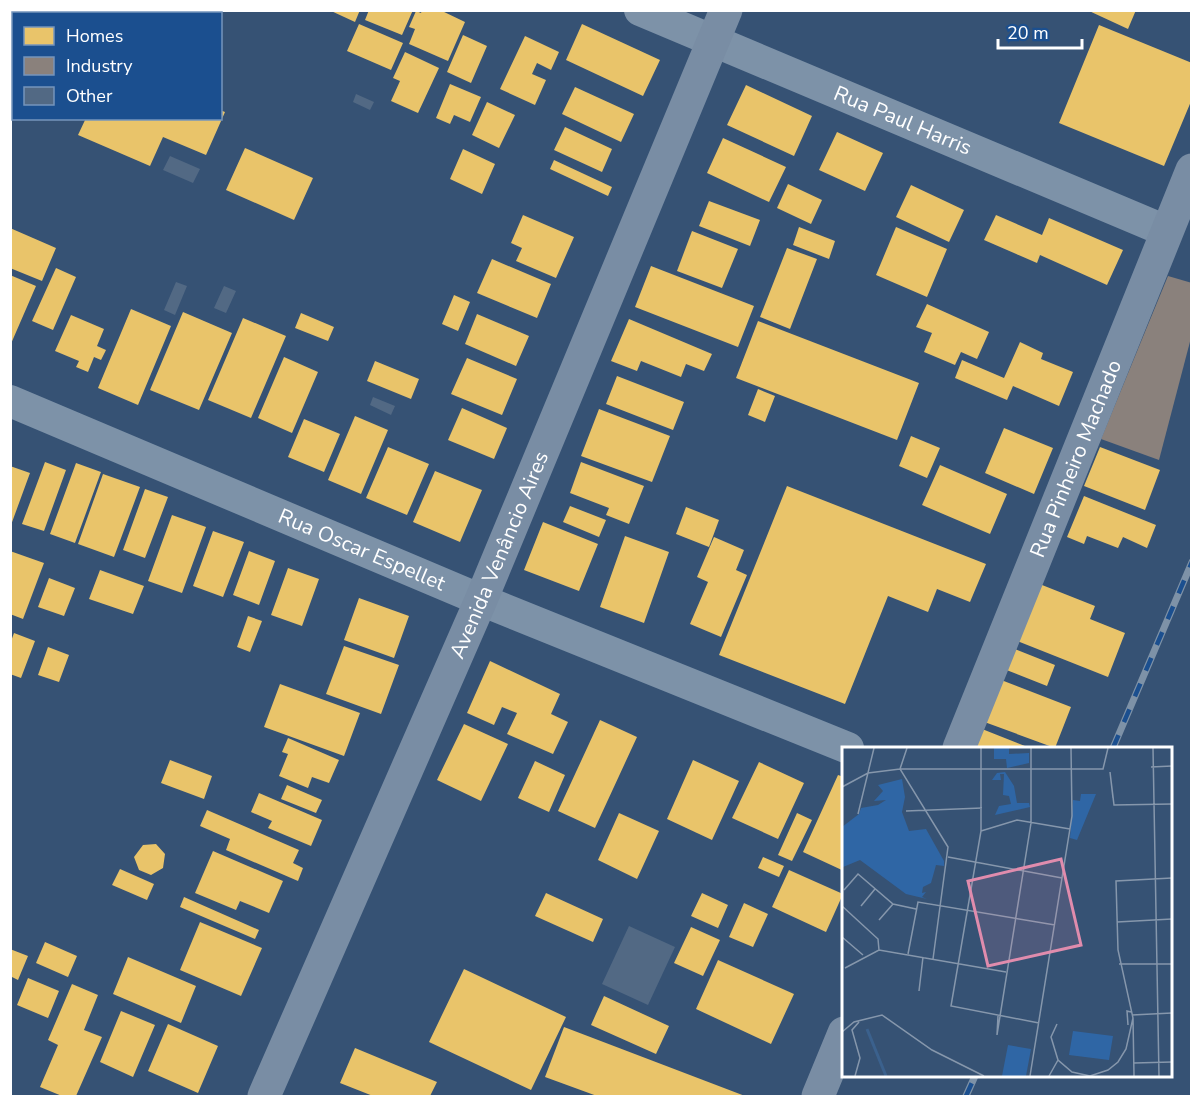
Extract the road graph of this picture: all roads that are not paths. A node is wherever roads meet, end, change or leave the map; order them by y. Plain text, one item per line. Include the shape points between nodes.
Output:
1 (640, 10) edge
2 (726, 10) edge
3 (713, 42) junction
4 (1191, 170) edge
5 (1166, 231) junction
6 (10, 401) edge
7 (482, 600) junction
8 (846, 747) edge
9 (959, 747) edge
10 (842, 1036) edge
11 (264, 1096) edge
12 (818, 1096) edge

1 - 3 street, Rua Paul Harris
2 - 3 street, Avenida Venâncio Aires
3 - 5 street, Rua Paul Harris
3 - 7 street, Avenida Venâncio Aires
4 - 5 street, Rua Pinheiro Machado
5 - 9 street, Rua Pinheiro Machado
6 - 7 street, Rua Oscar Espellet
7 - 8 street, Rua Oscar Espellet
7 - 11 street, Avenida Venâncio Aires
10 - 12 street

